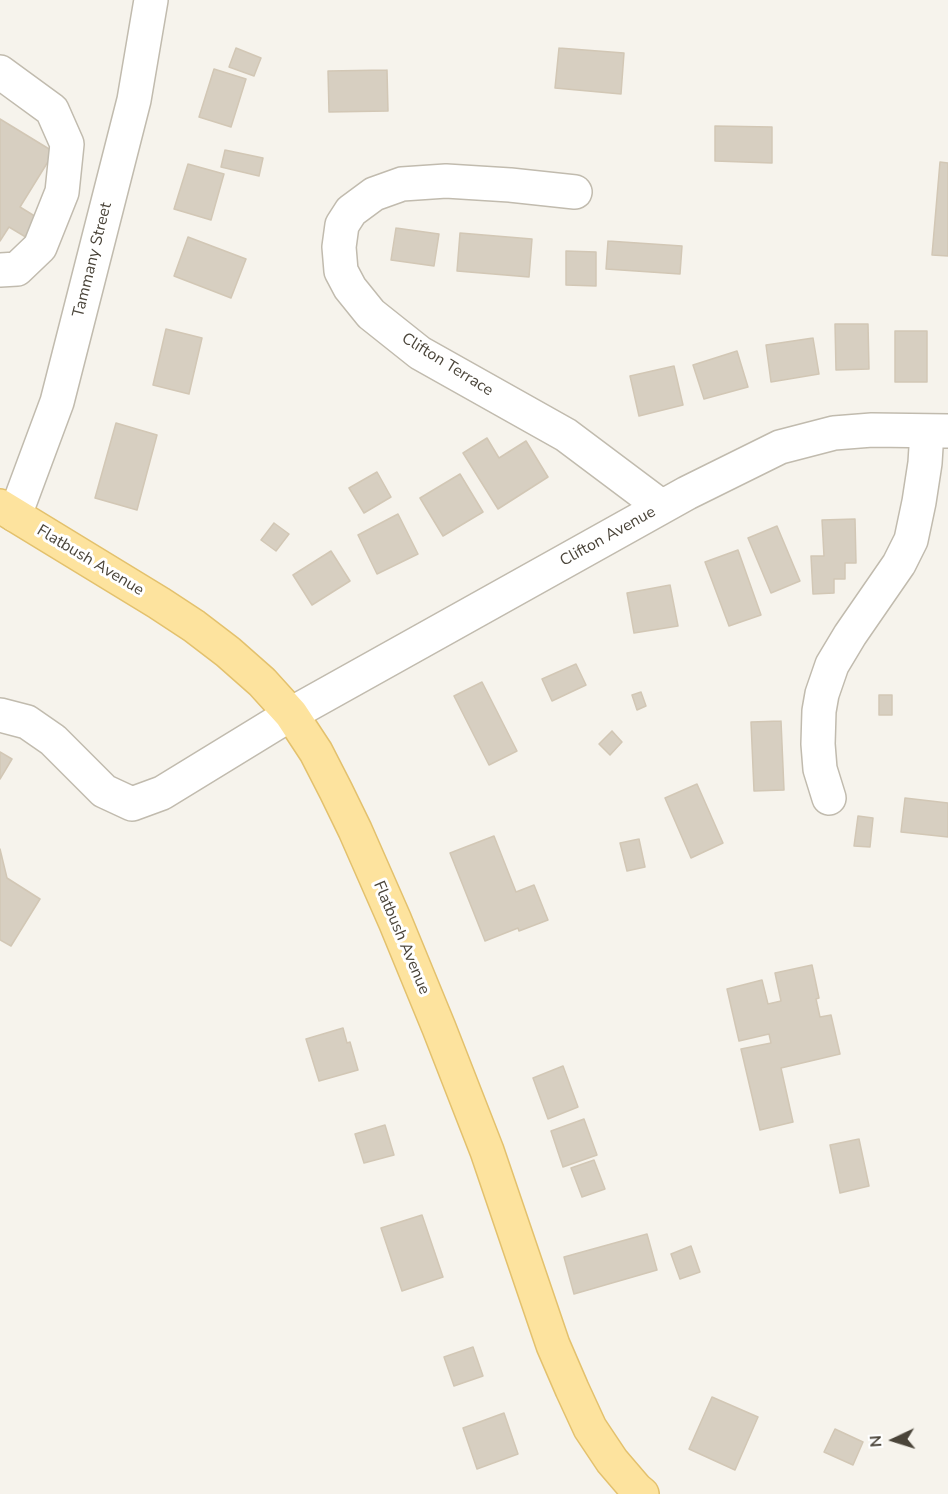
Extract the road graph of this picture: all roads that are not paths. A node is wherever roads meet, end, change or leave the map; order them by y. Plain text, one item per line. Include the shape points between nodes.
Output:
1 (151, 0) edge
2 (0, 72) edge
3 (575, 192) dead end
4 (0, 270) edge
5 (937, 431) edge
6 (662, 507) junction
7 (7, 510) edge
8 (0, 714) edge
9 (291, 714) junction
10 (829, 798) dead end
11 (642, 1494) edge

1 - 7 street, Tammany Street via 134,100 57,402
2 - 4 street via 52,111 67,144 62,192 40,247 17,269
3 - 6 street, Clifton Terrace via 446,181 402,184 374,194 351,211 342,225 341,271 371,314 420,353 566,435
5 - 6 street, Clifton Avenue via 834,433 780,447
5 - 10 street via 925,463 911,540 832,665 822,694 818,744 820,769
6 - 9 street, Clifton Avenue
7 - 9 main road, Flatbush Avenue via 194,626 228,652
8 - 9 street, Clifton Avenue via 27,722 53,740 104,791 132,804 162,793
9 - 11 main road, Flatbush Avenue via 336,791 395,921 487,1151 553,1345 572,1389 590,1428 612,1461

